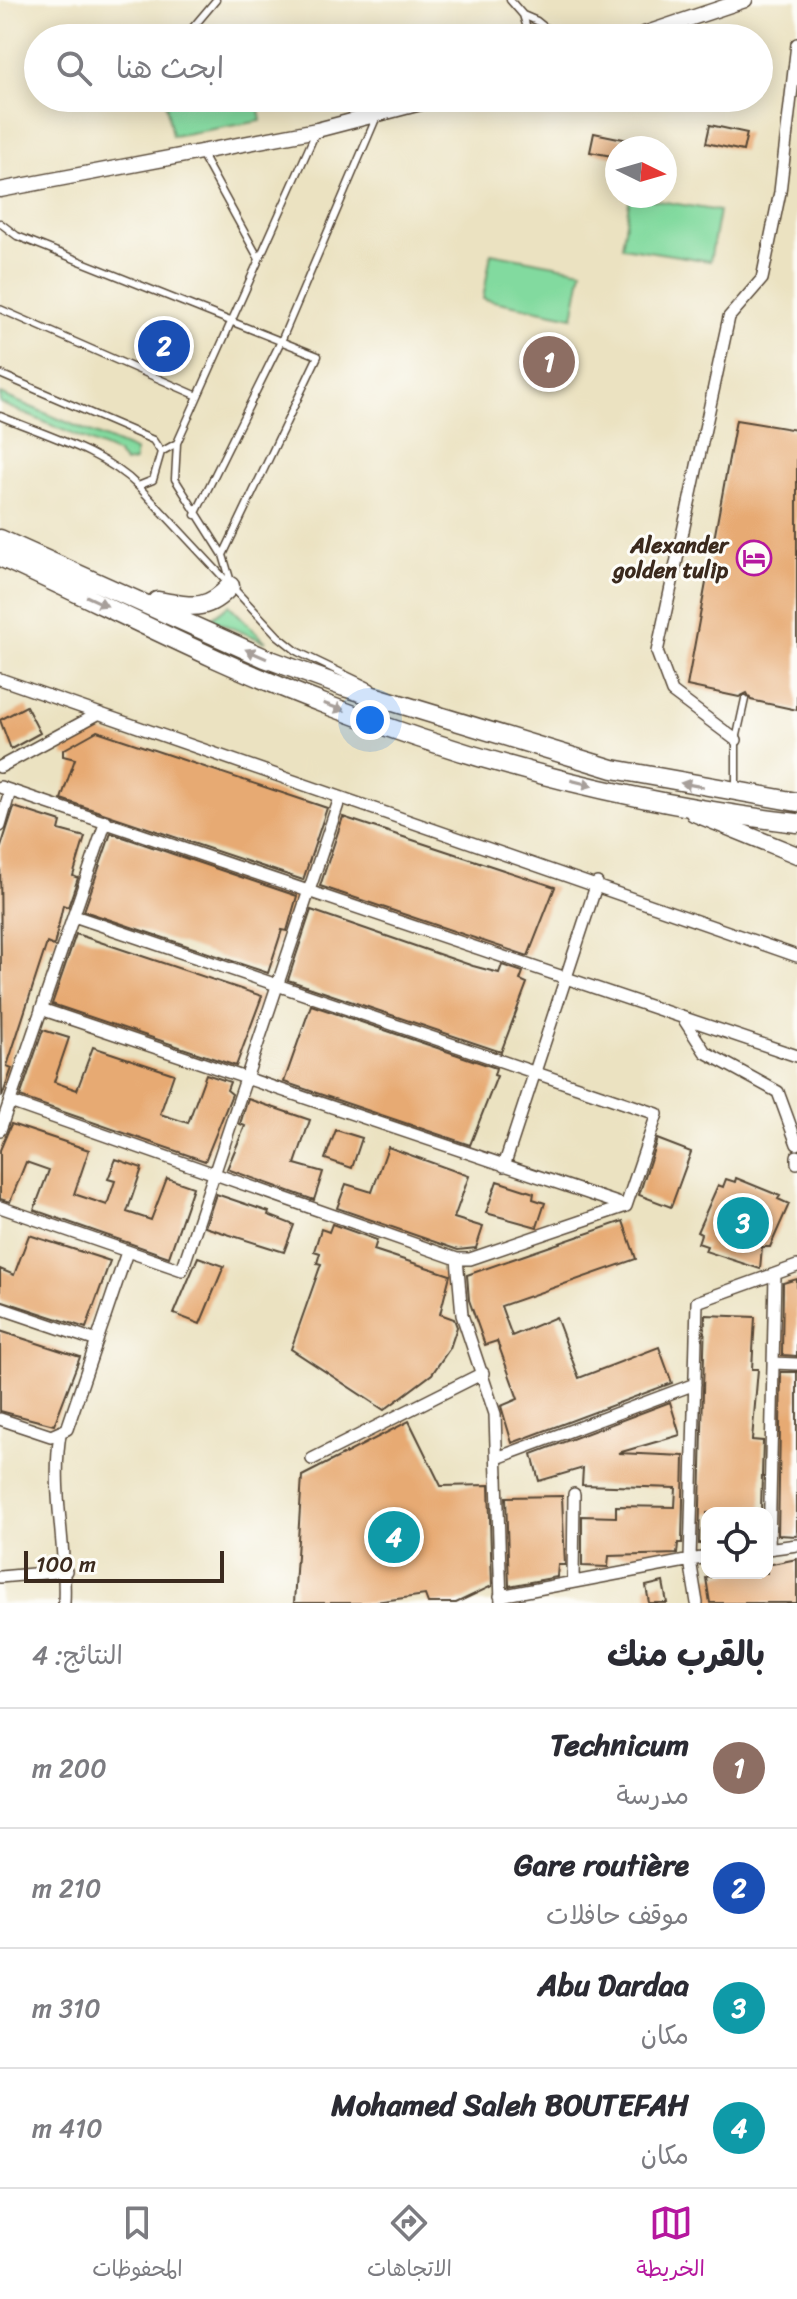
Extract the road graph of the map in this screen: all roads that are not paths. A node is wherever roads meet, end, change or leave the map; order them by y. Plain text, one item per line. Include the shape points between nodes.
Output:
1 (216, 0) edge
2 (510, 0) edge
3 (745, 0) edge
4 (523, 15) junction
5 (196, 24) edge
6 (526, 24) edge
7 (541, 24) edge
8 (674, 24) edge
9 (797, 44) edge
10 (391, 112) edge
11 (377, 116) junction
12 (317, 130) junction
13 (200, 151) junction
14 (0, 190) edge
15 (0, 223) edge
16 (259, 259) junction
17 (0, 309) edge
18 (229, 323) junction
19 (282, 339) junction
20 (0, 374) edge
21 (198, 396) junction
22 (0, 416) edge
23 (177, 443) junction
24 (161, 452) junction
25 (138, 486) junction
26 (195, 515) junction
27 (0, 529) edge
28 (0, 539) edge
29 (29, 552) junction
30 (223, 555) junction
31 (0, 557) edge
32 (0, 572) edge
33 (57, 583) junction
34 (230, 586) junction
35 (137, 598) junction
36 (0, 679) edge
37 (745, 699) dead end
38 (96, 715) junction
39 (432, 715) junction
40 (736, 740) junction
41 (0, 767) edge
42 (5, 789) edge
43 (736, 793) junction
44 (340, 798) junction
45 (797, 802) edge
46 (666, 804) junction
47 (106, 821) junction
48 (797, 823) edge
49 (0, 826) edge
50 (797, 855) edge
51 (597, 883) junction
52 (310, 891) junction
53 (74, 916) junction
54 (797, 956) edge
55 (565, 979) junction
56 (278, 987) junction
57 (41, 1009) junction
58 (683, 1018) junction
59 (797, 1056) edge
60 (534, 1073) junction
61 (246, 1079) junction
62 (10, 1102) junction
63 (0, 1130) edge
64 (797, 1144) edge
65 (797, 1156) edge
66 (797, 1163) edge
67 (504, 1166) junction
68 (214, 1174) junction
69 (626, 1206) junction
70 (0, 1207) edge
71 (127, 1252) junction
72 (457, 1259) junction
73 (797, 1266) edge
74 (775, 1274) junction
75 (0, 1308) edge
76 (97, 1341) junction
77 (773, 1363) junction
78 (797, 1364) edge
79 (483, 1373) junction
80 (695, 1384) junction
81 (0, 1419) edge
82 (60, 1434) junction
83 (497, 1458) junction
84 (312, 1459) dead end
85 (574, 1494) dead end
86 (769, 1507) edge
87 (797, 1545) edge
88 (773, 1548) edge
89 (701, 1558) edge
90 (690, 1560) junction
91 (66, 1571) junction
92 (0, 1577) edge
93 (573, 1582) junction
94 (500, 1599) edge
95 (64, 1603) edge
96 (697, 1603) edge

1 - 5 lane
2 - 4 lane
3 - 8 street
4 - 6 lane
4 - 7 lane
9 - 40 street via 780,192 762,279 729,317 657,652 672,692
10 - 11 street
11 - 12 street
11 - 19 lane
12 - 13 street
12 - 16 lane
13 - 14 street
13 - 16 lane
15 - 18 lane via 17,236
16 - 18 lane
17 - 21 lane
18 - 19 lane
18 - 21 lane
19 - 26 lane
19 - 30 lane via 318,356
20 - 24 lane via 153,440
21 - 23 lane
22 - 25 lane via 96,458
23 - 24 lane
23 - 26 lane via 175,479
24 - 25 lane via 153,480
25 - 34 lane
26 - 30 lane
27 - 29 highway
28 - 29 highway
29 - 35 highway
30 - 34 lane via 233,579
31 - 33 highway
32 - 33 highway
33 -> 46 highway via 326,705 524,768
34 - 35 highway via 200,606
34 - 39 lane via 298,652
39 -> 35 highway via 265,658
36 - 38 street
37 - 40 lane
38 - 41 street
38 - 44 street
43 -> 39 highway via 613,769
40 - 43 lane
42 - 47 street
42 - 49 street
43 - 45 highway
44 - 51 street
44 - 52 street
46 - 48 highway
46 - 50 main road
47 - 52 street
47 - 53 street
51 - 54 street
51 - 55 street
52 - 55 street
52 - 56 street
53 - 56 street
53 - 57 street
55 - 58 street
55 - 60 street
56 - 60 street
56 - 61 street
57 - 61 street
57 - 62 street
58 - 59 street
58 - 64 street via 705,1052 778,1092
60 - 67 street
60 - 69 street via 657,1114
61 - 67 street
61 - 68 street
62 - 63 street
62 - 68 street
65 - 66 street
67 - 69 street
68 - 71 street via 182,1270
68 - 72 street
69 - 72 street
70 - 71 street
71 - 76 street
72 - 79 street via 462,1315
73 - 74 street
74 - 77 street
74 - 80 street via 697,1302
75 - 76 street
76 - 82 street via 67,1429
77 - 78 street
77 - 86 street
79 - 83 street via 495,1414
79 - 84 street
80 - 83 street
80 - 90 street
81 - 82 street via 51,1436
82 - 91 street via 55,1488
83 - 94 street
85 - 93 street
87 - 88 street
89 - 90 street
90 - 93 street
90 - 96 street
91 - 92 street
91 - 95 street
93 - 94 street

